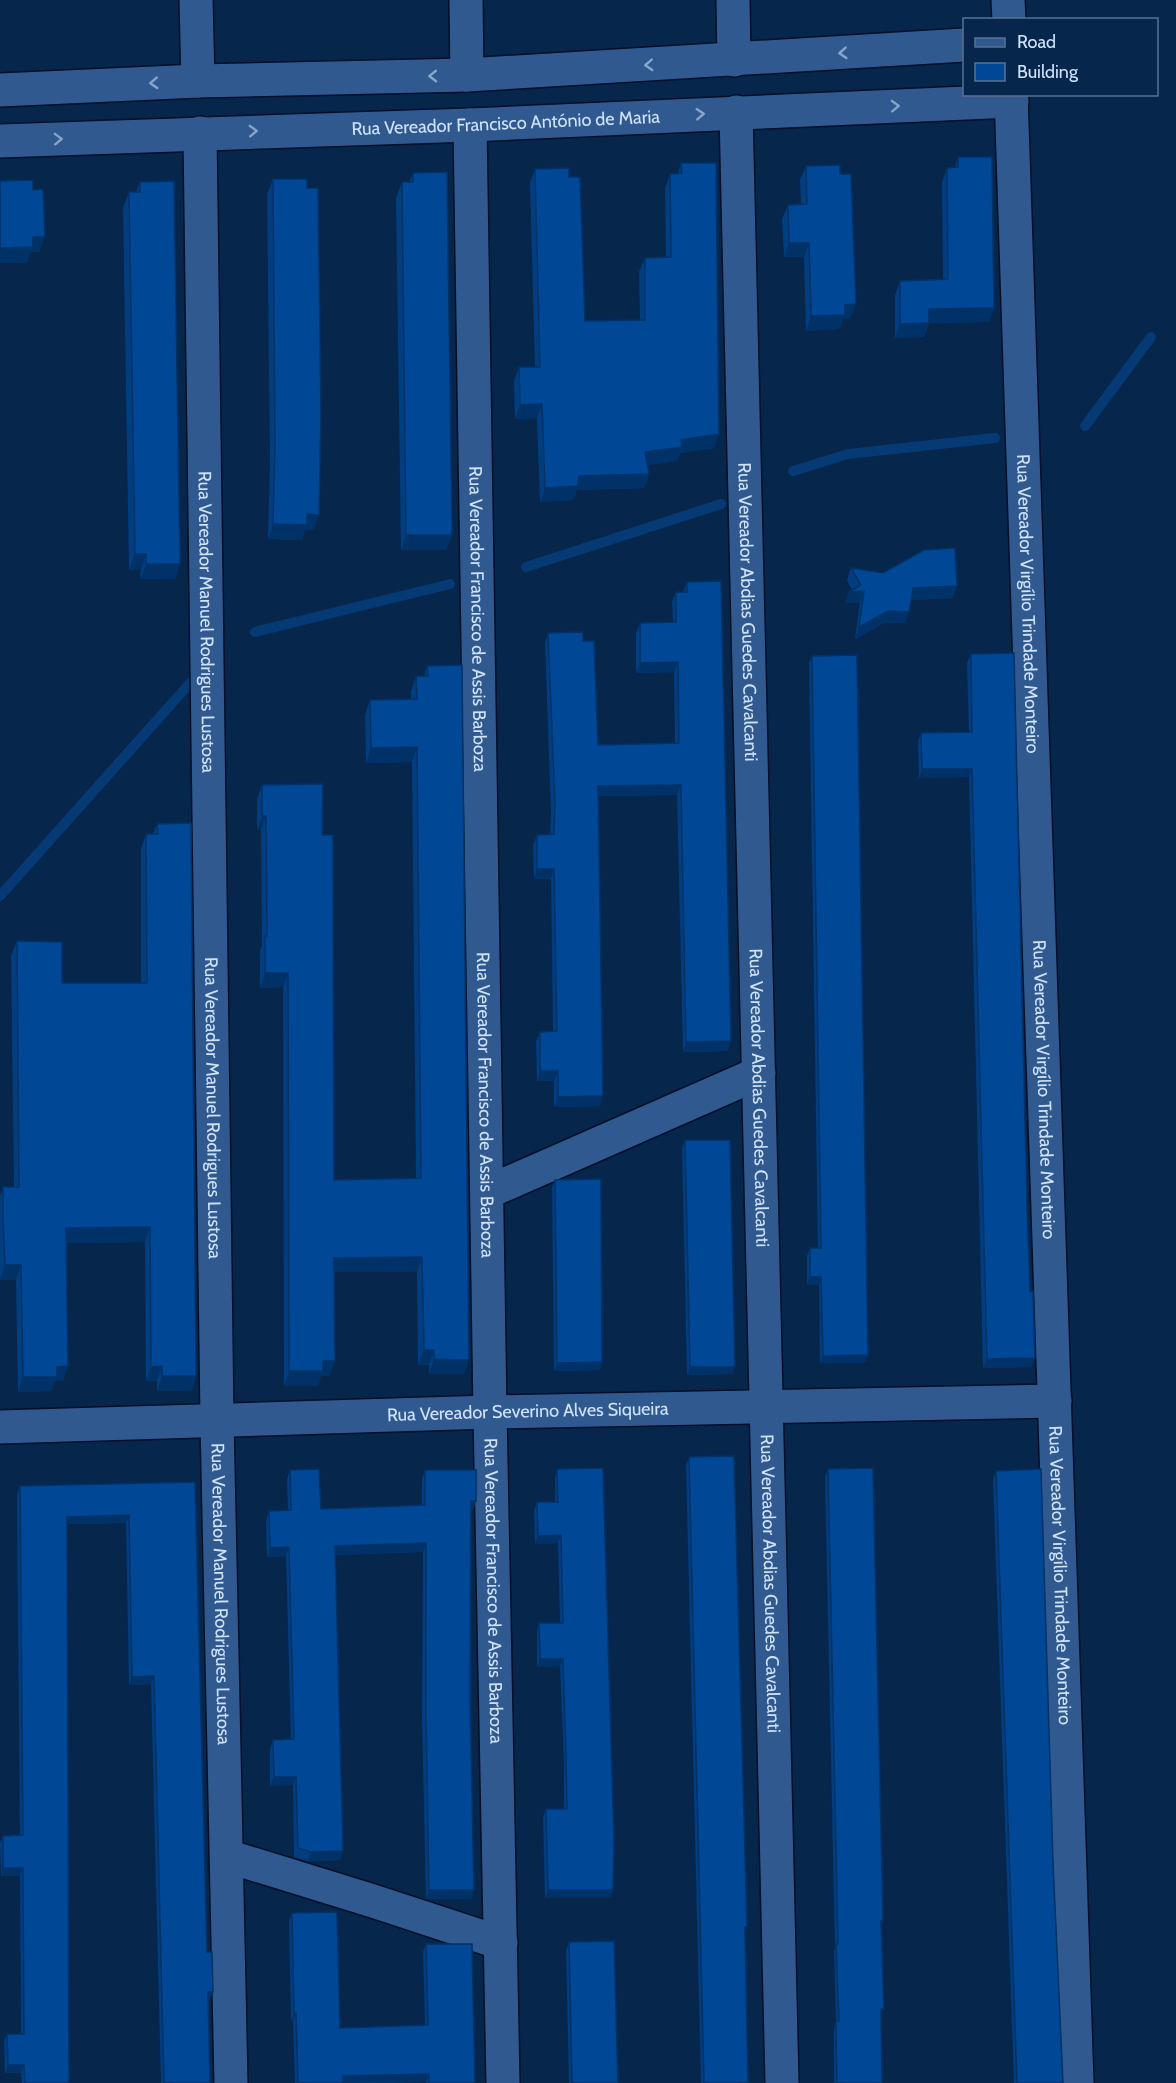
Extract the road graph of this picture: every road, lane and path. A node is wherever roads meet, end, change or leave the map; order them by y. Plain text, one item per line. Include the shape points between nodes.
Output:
1 (196, 0) edge
2 (466, 0) edge
3 (733, 0) edge
4 (1008, 0) edge
5 (1009, 18) edge
6 (963, 45) edge
7 (734, 60) junction
8 (467, 75) junction
9 (198, 81) junction
10 (0, 90) edge
11 (1011, 98) edge
12 (736, 112) junction
13 (470, 125) junction
14 (200, 133) junction
15 (0, 141) edge
16 (759, 1073) junction
17 (488, 1192) junction
18 (1055, 1401) junction
19 (768, 1407) junction
20 (490, 1412) junction
21 (217, 1420) junction
22 (0, 1427) edge
23 (227, 1856) junction
24 (501, 1943) junction
25 (231, 2083) edge
26 (503, 2083) edge
27 (782, 2083) edge
28 (1077, 2083) edge

1 - 9 street
2 - 8 street
3 - 7 street
4 - 5 street
6 -> 7 street
7 -> 8 street
8 -> 9 street
9 -> 10 street
12 -> 11 street, Rua Vereador Francisco António de Maria
11 - 18 street, Rua Vereador Virgílio Trindade Monteiro
13 -> 12 street, Rua Vereador Francisco António de Maria
12 - 16 street, Rua Vereador Abdias Guedes Cavalcanti
14 -> 13 street, Rua Vereador Francisco António de Maria
13 - 17 street, Rua Vereador Francisco de Assis Barboza
15 -> 14 street, Rua Vereador Francisco António de Maria
14 - 21 street, Rua Vereador Manuel Rodrigues Lustosa
16 - 17 street
16 - 19 street, Rua Vereador Abdias Guedes Cavalcanti
17 - 20 street, Rua Vereador Francisco de Assis Barboza
18 - 19 street, Rua Vereador Severino Alves Siqueira
18 - 28 street, Rua Vereador Virgílio Trindade Monteiro
19 - 20 street, Rua Vereador Severino Alves Siqueira
19 - 27 street, Rua Vereador Abdias Guedes Cavalcanti
20 - 21 street, Rua Vereador Severino Alves Siqueira
20 - 24 street, Rua Vereador Francisco de Assis Barboza
21 - 22 street, Rua Vereador Severino Alves Siqueira
21 - 23 street, Rua Vereador Manuel Rodrigues Lustosa
23 - 24 street
23 - 25 street, Rua Vereador Manuel Rodrigues Lustosa
24 - 26 street, Rua Vereador Francisco de Assis Barboza

